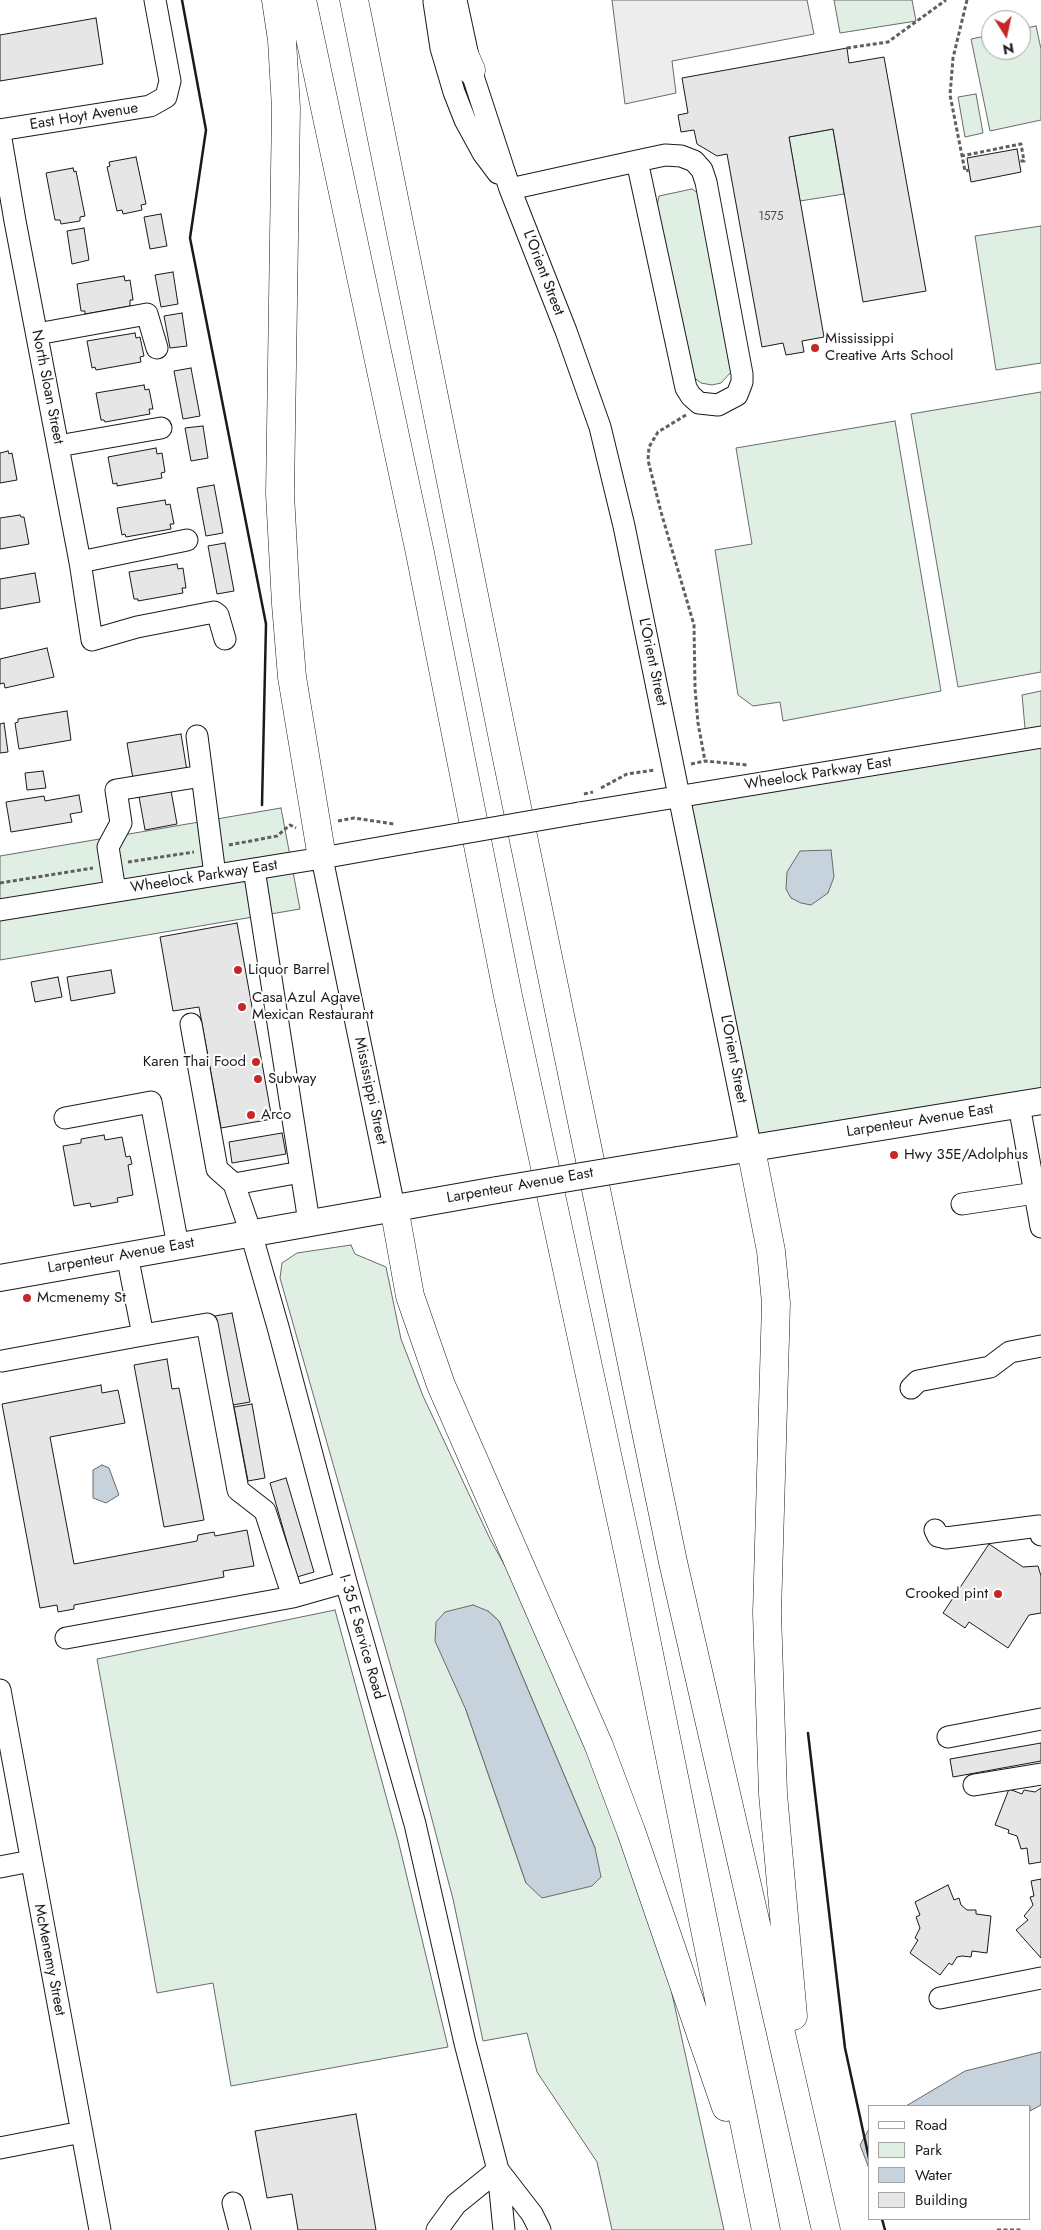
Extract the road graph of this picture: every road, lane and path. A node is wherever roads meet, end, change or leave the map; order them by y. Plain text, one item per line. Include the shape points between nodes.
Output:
1 (155, 0) edge
2 (276, 0) edge
3 (302, 0) edge
4 (354, 0) edge
5 (434, 0) edge
6 (440, 0) edge
7 (456, 0) edge
8 (946, 0) edge
9 (967, 0) edge
10 (847, 48) dead end
11 (471, 70) junction
12 (0, 132) edge
13 (961, 156) junction
14 (637, 161) junction
15 (1019, 162) dead end
16 (969, 170) dead end
17 (510, 189) junction
18 (7, 223) edge
19 (36, 334) junction
20 (157, 348) dead end
21 (698, 403) junction
22 (161, 428) dead end
23 (58, 446) junction
24 (187, 540) dead end
25 (80, 562) junction
26 (225, 639) dead end
27 (196, 736) dead end
28 (1041, 737) edge
29 (731, 762) dead end
30 (645, 771) dead end
31 (202, 776) junction
32 (680, 797) junction
33 (589, 805) junction
34 (340, 821) dead end
35 (395, 824) dead end
36 (298, 829) dead end
37 (211, 849) junction
38 (322, 858) junction
39 (111, 865) junction
40 (254, 869) junction
41 (215, 875) junction
42 (0, 884) edge
43 (115, 891) junction
44 (0, 910) edge
45 (191, 1024) dead end
46 (1030, 1103) edge
47 (66, 1118) dead end
48 (751, 1148) junction
49 (301, 1172) junction
50 (234, 1184) junction
51 (1035, 1193) junction
52 (962, 1204) dead end
53 (394, 1207) junction
54 (309, 1222) junction
55 (1041, 1223) edge
56 (251, 1233) junction
57 (178, 1246) junction
58 (127, 1255) junction
59 (0, 1278) edge
60 (143, 1335) junction
61 (1041, 1346) edge
62 (2, 1361) dead end
63 (910, 1388) dead end
64 (935, 1530) dead end
65 (1041, 1535) edge
66 (346, 1582) junction
67 (293, 1597) junction
68 (66, 1638) dead end
69 (0, 1690) edge
70 (1041, 1719) edge
71 (948, 1737) dead end
72 (1041, 1774) edge
73 (974, 1785) dead end
74 (30, 1861) junction
75 (0, 1867) edge
76 (1041, 1978) edge
77 (940, 1998) dead end
78 (804, 2130) junction
79 (82, 2132) junction
80 (0, 2148) edge
81 (498, 2170) junction
82 (233, 2203) dead end
83 (764, 2221) edge
84 (100, 2230) edge
85 (240, 2230) edge
86 (436, 2230) edge
87 (504, 2230) edge
88 (540, 2230) edge
89 (826, 2230) edge
90 (997, 2230) edge
91 (1022, 2230) edge

1 - 12 street, East Hoyt Avenue via 170,81 166,97 150,106
2 - 38 highway via 286,108 280,494 292,677
3 - 83 highway via 420,553 508,996 630,1560
4 - 78 highway via 670,1545
5 - 17 street, L'Orient Street via 441,48 465,120
6 - 11 highway
7 - 11 street, L'Orient Street
8 - 10 path via 888,42
9 - 13 path via 955,45 950,88
11 - 17 street, L'Orient Street
12 - 18 street, North Sloan Street
13 - 15 path via 1021,144 1024,161
13 - 16 path via 964,171
14 - 17 street
14 - 21 street via 686,388
14 - 21 street via 665,155 681,156 694,161 702,170 742,382 737,395 718,404
17 - 32 street, L'Orient Street via 600,427
18 - 19 street, North Sloan Street
19 - 20 street via 147,314
19 - 23 street, North Sloan Street
21 - 29 path via 682,418 658,432 649,447 648,460 694,625 694,688 705,761
22 - 23 street
23 - 25 street, North Sloan Street
24 - 25 street
25 - 26 street, North Sloan Street via 92,640 137,627 214,612 218,615
27 - 31 street
28 - 32 street, Wheelock Parkway East
30 - 33 path via 626,774
31 - 37 street
31 - 39 street via 116,790 122,823 108,847
32 - 33 street, Wheelock Parkway East
32 - 48 street, L'Orient Street
33 - 38 street, Wheelock Parkway East, bridge
34 - 35 path via 354,818
36 - 37 path via 290,826 277,836
37 - 39 path
37 - 41 street
38 - 40 street, Wheelock Parkway East
38 - 53 street, Mississippi Street
39 - 42 path
39 - 43 street
40 - 41 street, Wheelock Parkway East
40 - 49 street
41 - 43 street, Wheelock Parkway East
43 - 44 street, Wheelock Parkway East
45 - 50 street via 217,1169
46 - 48 main road, Larpenteur Avenue East
46 - 51 street
47 - 57 street via 152,1102
48 - 53 main road, Larpenteur Avenue East, bridge
48 - 78 highway via 771,1251 776,1303 767,1613 772,1784
49 - 50 street
49 - 54 street
50 - 56 street, I- 35 E Service Road
51 - 52 street
51 - 55 street
53 - 54 main road, Larpenteur Avenue East
53 - 83 highway via 410,1296 441,1385 599,1746 632,1832
54 - 56 main road, Larpenteur Avenue East
56 - 57 main road, Larpenteur Avenue East
56 - 66 street, I- 35 E Service Road
57 - 58 main road, Larpenteur Avenue East
58 - 59 main road, Larpenteur Avenue East
58 - 60 street
60 - 62 street
60 - 67 street via 207,1324 238,1490 265,1510
61 - 63 street via 1010,1352 990,1367 918,1381
64 - 65 street via 938,1536 946,1538 1039,1526
66 - 67 street
66 - 81 street, I- 35 E Service Road via 414,1824
67 - 68 street
69 - 74 street, McMenemy Street
70 - 71 street
72 - 73 street
74 - 75 street
74 - 79 street, McMenemy Street
76 - 77 street
78 - 89 highway
79 - 80 street
79 - 84 street, McMenemy Street
81 - 86 street via 456,2204
81 - 87 street
81 - 88 street via 532,2214
82 - 85 street
90 - 91 path

